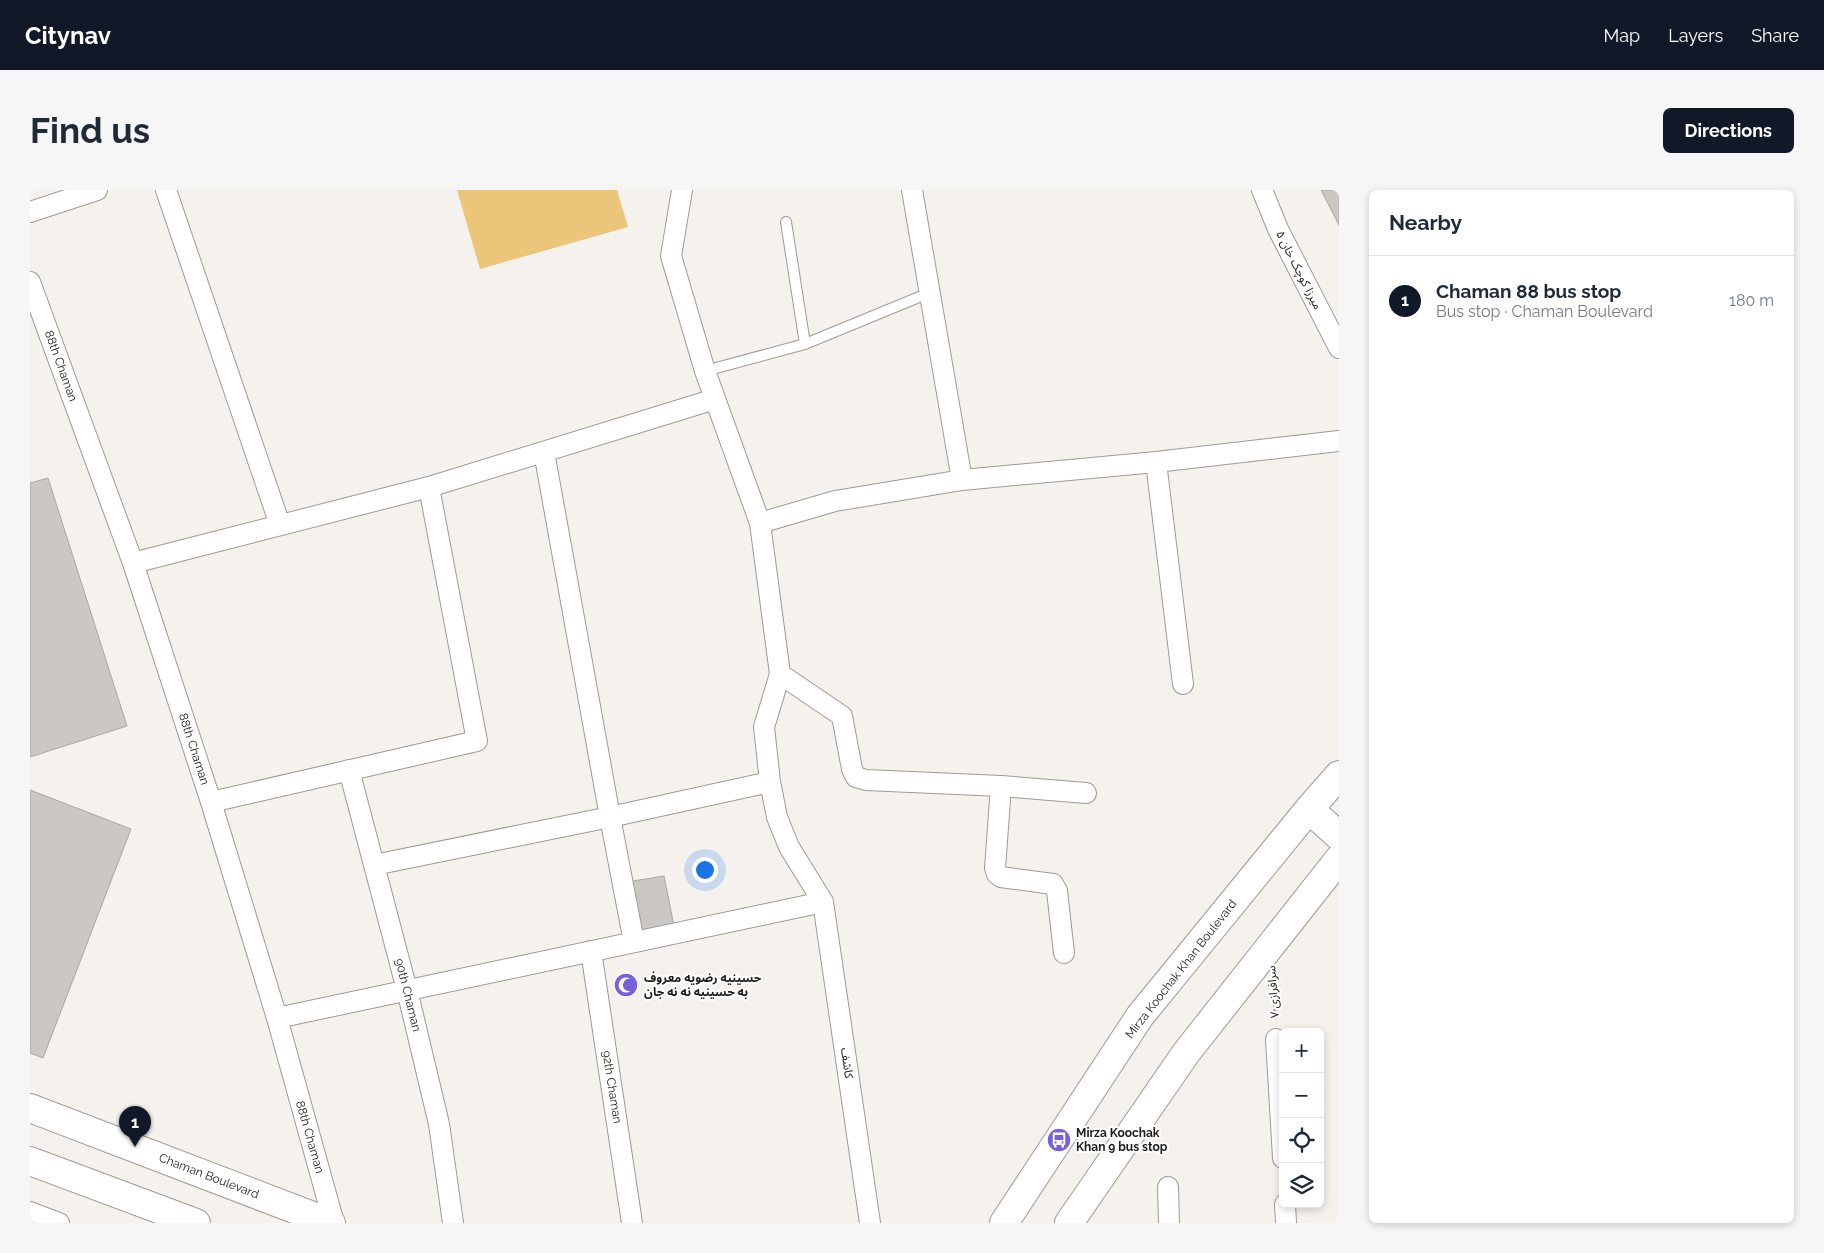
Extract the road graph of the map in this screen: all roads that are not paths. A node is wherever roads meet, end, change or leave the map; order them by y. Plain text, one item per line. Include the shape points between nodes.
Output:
1 (97, 190) edge
2 (166, 190) edge
3 (682, 190) edge
4 (912, 190) edge
5 (1262, 190) edge
6 (30, 212) edge
7 (786, 222) dead end
8 (30, 282) edge
9 (930, 293) junction
10 (805, 344) junction
11 (1339, 348) edge
12 (705, 372) junction
13 (715, 399) junction
14 (1339, 441) edge
15 (544, 452) junction
16 (1156, 462) junction
17 (962, 480) junction
18 (429, 487) junction
19 (760, 523) junction
20 (280, 525) junction
21 (133, 563) junction
22 (780, 674) junction
23 (1183, 684) dead end
24 (349, 770) junction
25 (1339, 775) edge
26 (770, 782) junction
27 (1001, 786) junction
28 (1086, 793) dead end
29 (211, 802) junction
30 (1310, 809) junction
31 (610, 817) junction
32 (1339, 836) edge
33 (1339, 859) edge
34 (374, 865) junction
35 (823, 902) junction
36 (634, 942) junction
37 (591, 951) junction
38 (1064, 953) dead end
39 (407, 990) junction
40 (277, 1018) junction
41 (1276, 1040) road end
42 (30, 1108) edge
43 (1281, 1118) edge
44 (30, 1161) edge
45 (1168, 1187) dead end
46 (1285, 1208) edge
47 (30, 1212) edge
48 (59, 1223) edge
49 (196, 1223) edge
50 (333, 1223) edge
51 (453, 1223) edge
52 (632, 1223) edge
53 (870, 1223) edge
54 (1004, 1223) edge
55 (1069, 1223) edge
56 (1169, 1223) edge
57 (1286, 1223) edge

1 - 6 street
2 - 20 street
3 - 12 street via 671,256
4 - 9 street
5 - 11 street, میرزا کوچک خان ۵ via 1278,229
7 - 10 lane
8 - 21 street, 88th Chaman
9 - 10 lane
9 - 17 street
10 - 12 lane
12 - 13 street
13 - 15 street
13 - 19 street
14 - 16 street
15 - 18 street
15 - 31 street
16 - 17 street
16 - 23 street
17 - 19 street via 835,501
18 - 20 street
18 - 24 street via 477,741
19 - 22 street
20 - 21 street
21 - 29 street, 88th Chaman
22 - 26 street via 764,727
22 - 27 street via 842,716 856,778
24 - 29 street
24 - 34 street, 90th Chaman
25 - 30 main road, Mirza Koochak Khan Boulevard
26 - 31 street
26 - 35 street via 776,817 789,847
27 - 28 street
27 - 38 street via 997,874 1052,884 1057,891
29 - 40 street, 88th Chaman
30 - 32 main road
30 - 54 main road, Mirza Koochak Khan Boulevard via 1140,1016
31 - 34 street
31 - 36 street
33 - 55 main road via 1186,1053
34 - 39 street, 90th Chaman
35 - 36 street
35 - 53 street, کاشف
36 - 37 street
37 - 39 street
37 - 52 street, 92th Chaman
39 - 40 street
39 - 51 street, 90th Chaman via 439,1124
40 - 50 street, 88th Chaman
41 - 43 street
42 - 50 main road, Chaman Boulevard
44 - 49 main road
45 - 56 street
46 - 57 street
47 - 48 street

